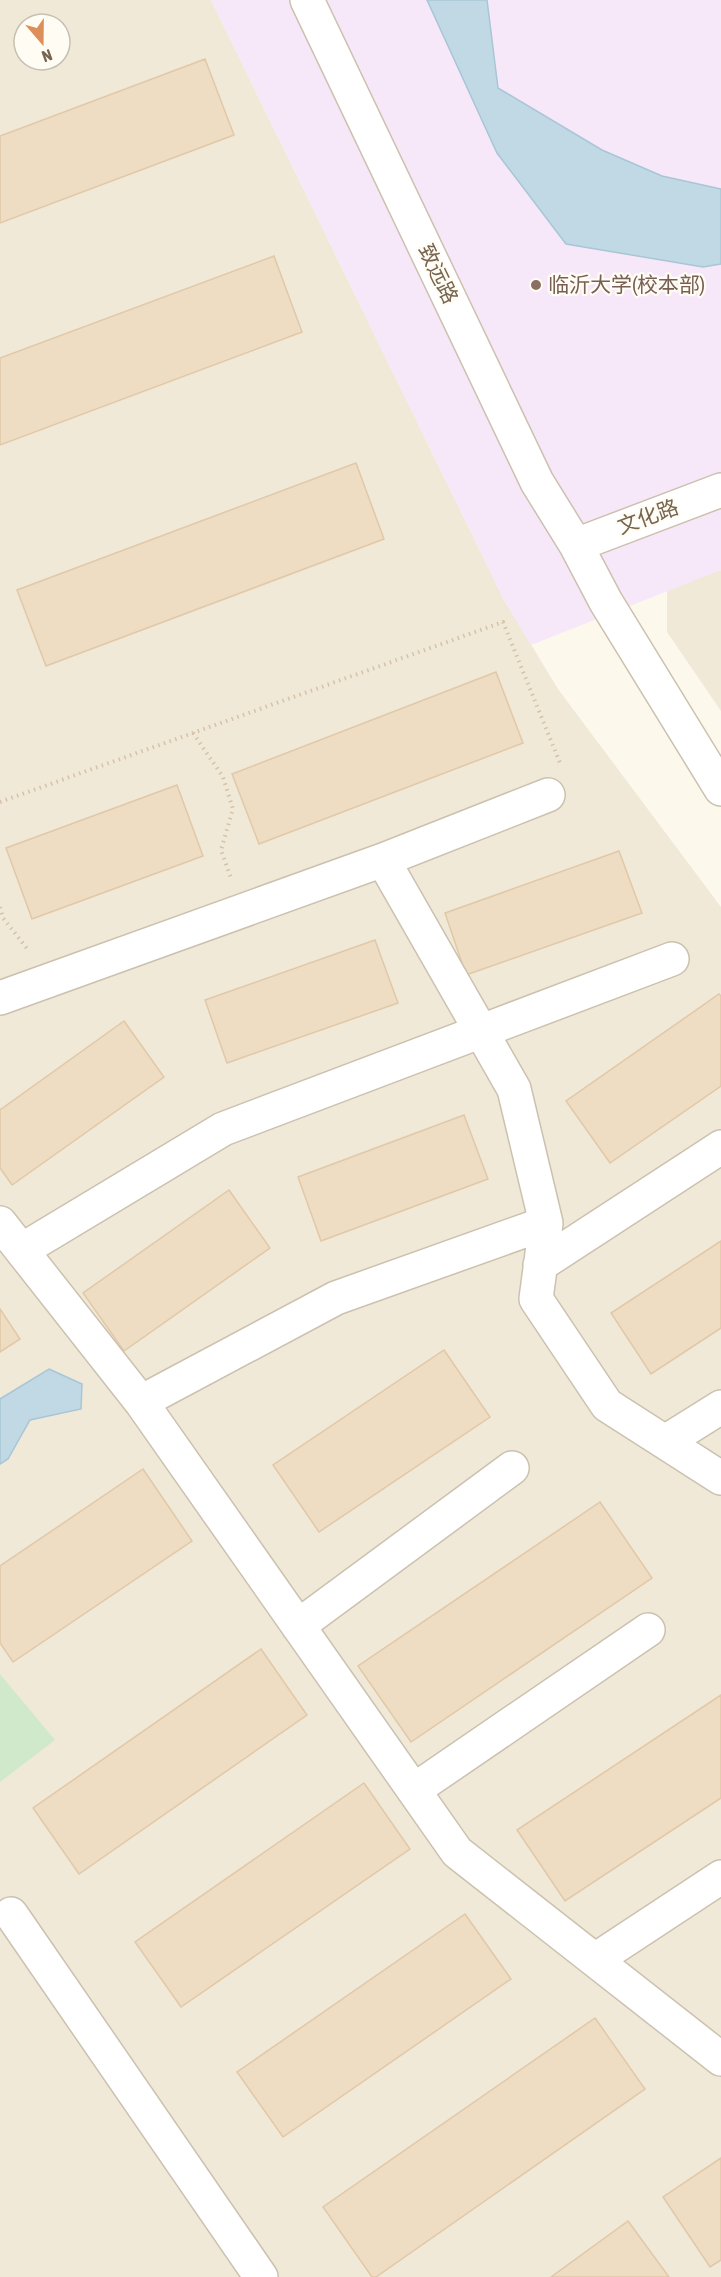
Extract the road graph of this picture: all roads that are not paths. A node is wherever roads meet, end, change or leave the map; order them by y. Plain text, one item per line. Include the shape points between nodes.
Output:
1 (307, 0) edge
2 (721, 490) edge
3 (576, 545) junction
4 (721, 789) edge
5 (548, 795) road end
6 (383, 860) junction
7 (672, 959) dead end
8 (0, 998) edge
9 (721, 1147) edge
10 (0, 1223) edge
11 (546, 1223) junction
12 (22, 1250) junction
13 (540, 1264) junction
14 (141, 1402) junction
15 (721, 1407) edge
16 (665, 1442) junction
17 (512, 1468) dead end
18 (721, 1478) edge
19 (298, 1626) junction
20 (648, 1630) dead end
21 (414, 1790) junction
22 (721, 1877) edge
23 (11, 1914) dead end
24 (595, 1960) junction
25 (721, 2059) edge
26 (261, 2277) edge

1 - 3 street, 致远路 via 537,482
2 - 3 street, 文化路
3 - 4 street, 致远路 via 606,602
5 - 6 street
6 - 8 street
6 - 11 street via 514,1089
7 - 12 street via 223,1129
9 - 13 street
10 - 12 street
11 - 13 street
11 - 14 street via 336,1298
12 - 14 street
13 - 16 street via 536,1299 608,1405
14 - 19 street
15 - 16 street
16 - 18 street
17 - 19 street
19 - 21 street
20 - 21 street
21 - 24 street via 457,1852
22 - 24 street
23 - 26 street
24 - 25 street

